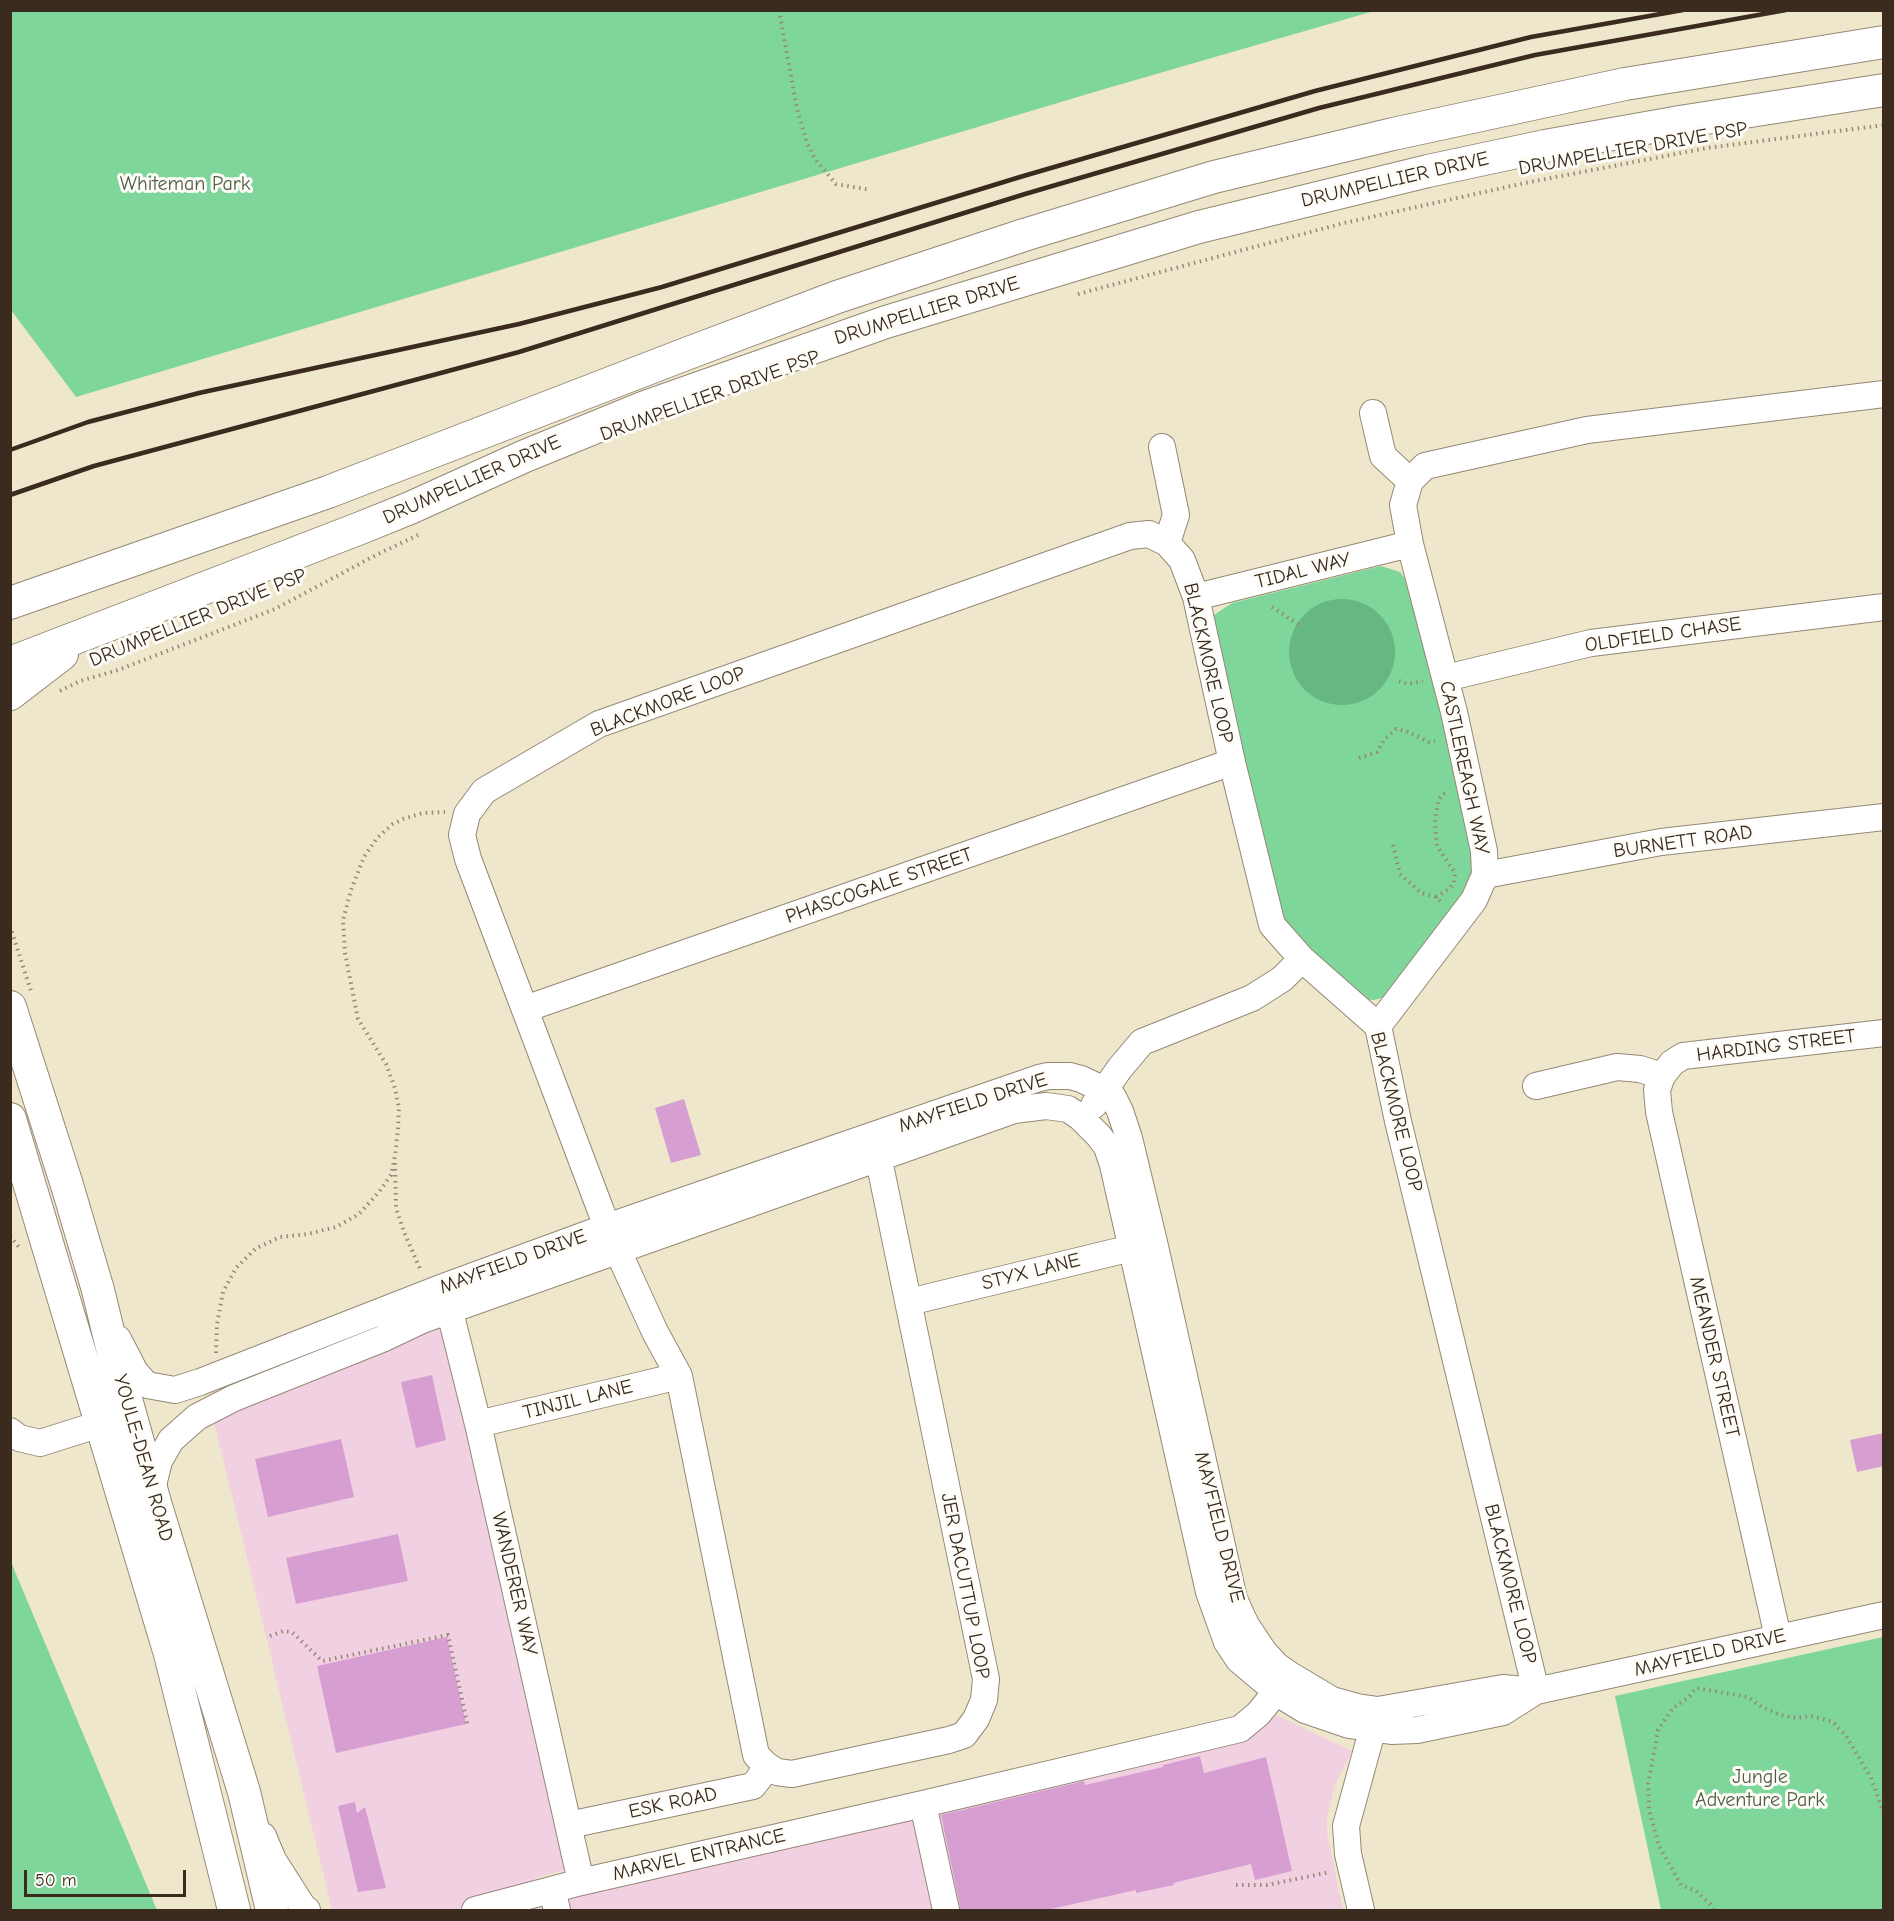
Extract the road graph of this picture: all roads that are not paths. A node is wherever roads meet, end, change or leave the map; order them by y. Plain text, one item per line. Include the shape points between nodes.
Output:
1 (1884, 42) edge
2 (1884, 90) edge
3 (1884, 394) edge
4 (1373, 413) dead end
5 (1162, 447) dead end
6 (1410, 481) junction
7 (1167, 543) junction
8 (1410, 544) junction
9 (1196, 597) junction
10 (10, 603) edge
11 (1884, 607) edge
12 (89, 633) junction
13 (10, 663) edge
14 (1436, 679) junction
15 (10, 694) edge
16 (1232, 762) junction
17 (1884, 817) edge
18 (1485, 875) junction
19 (1302, 959) junction
20 (10, 1007) edge
21 (525, 1009) junction
22 (1378, 1026) junction
23 (1884, 1033) edge
24 (1662, 1076) junction
25 (1536, 1086) dead end
26 (1104, 1091) junction
27 (10, 1119) edge
28 (1083, 1120) junction
29 (877, 1147) junction
30 (607, 1227) junction
31 (1143, 1245) junction
32 (618, 1251) junction
33 (98, 1290) junction
34 (438, 1291) junction
35 (909, 1302) junction
36 (115, 1360) junction
37 (679, 1376) junction
38 (100, 1424) junction
39 (478, 1424) junction
40 (10, 1431) edge
41 (152, 1489) junction
42 (1884, 1615) edge
43 (1778, 1637) junction
44 (1283, 1683) junction
45 (1536, 1691) junction
46 (1375, 1719) junction
47 (766, 1765) junction
48 (244, 1792) junction
49 (923, 1804) junction
50 (569, 1825) junction
51 (581, 1882) junction
52 (555, 1900) edge
53 (234, 1908) edge
54 (272, 1911) edge
55 (307, 1911) edge
56 (475, 1911) edge
57 (946, 1911) edge
58 (1361, 1911) edge

1 - 10 main road, DRUMPELLIER DRIVE via 1614,86 1393,134 1184,186 837,297 328,492
2 - 12 main road, DRUMPELLIER DRIVE via 1545,146 1297,202 1176,234 886,322 645,407 358,530
3 - 6 street via 1587,430 1425,465
4 - 6 street via 1383,456
5 - 7 street via 1176,515
6 - 8 street, CASTLEREAGH WAY via 1403,505
7 - 9 street, BLACKMORE LOOP via 1182,560
7 - 21 street, BLACKMORE LOOP via 1149,534 1130,536 599,724 483,790 467,814 462,835
8 - 9 street, TIDAL WAY
8 - 14 street, CASTLEREAGH WAY
9 - 16 street, BLACKMORE LOOP
11 - 14 street, OLDFIELD CHASE via 1591,643
12 - 13 main road, DRUMPELLIER DRIVE
12 - 15 main road
14 - 18 street, CASTLEREAGH WAY via 1484,851
16 - 19 street, BLACKMORE LOOP via 1272,925
16 - 21 street, PHASCOGALE STREET
17 - 18 street, BURNETT ROAD via 1661,842
18 - 22 street, CASTLEREAGH WAY via 1474,900
19 - 22 street, BLACKMORE LOOP
19 - 26 street via 1282,979 1252,998 1142,1042
20 - 33 main road, YOULE-DEAN ROAD
21 - 30 street, BLACKMORE LOOP
22 - 45 street, BLACKMORE LOOP
23 - 24 street, HARDING STREET via 1683,1056
24 - 25 street via 1617,1066
24 - 43 street, MEANDER STREET via 1657,1090 1659,1112
26 - 28 street
26 - 29 street, MAYFIELD DRIVE via 1081,1079 1048,1076
26 - 31 street, MAYFIELD DRIVE via 1113,1097 1129,1138
27 - 38 main road, YOULE-DEAN ROAD
28 - 29 street, MAYFIELD DRIVE via 1068,1109 1046,1106 1014,1110
28 - 31 street, MAYFIELD DRIVE via 1099,1136 1110,1156
29 - 30 street, MAYFIELD DRIVE
29 - 32 street, MAYFIELD DRIVE
29 - 35 street, JER DACUTTUP LOOP
30 - 32 street
30 - 34 street, MAYFIELD DRIVE
31 - 35 street, STYX LANE
31 - 44 street, MAYFIELD DRIVE via 1234,1599 1246,1625 1277,1666
32 - 34 street, MAYFIELD DRIVE
32 - 37 street
33 - 34 street, MAYFIELD DRIVE via 135,1372 147,1385 175,1390
33 - 36 main road, YOULE-DEAN ROAD
34 - 39 street, WANDERER WAY
34 - 41 street, MAYFIELD DRIVE via 197,1417 171,1440 159,1461
35 - 47 street, JER DACUTTUP LOOP via 986,1679 984,1700 964,1735 950,1740 792,1774 777,1772
36 - 38 street via 113,1403
36 - 41 main road, YOULE-DEAN ROAD
37 - 39 street, TINJIL LANE
37 - 47 street via 751,1734 756,1755
38 - 40 street via 40,1443 19,1438
38 - 53 main road, YOULE-DEAN ROAD via 170,1654
39 - 50 street, WANDERER WAY
41 - 48 main road, YOULE-DEAN ROAD
42 - 43 street, MAYFIELD DRIVE
43 - 45 street, MAYFIELD DRIVE
44 - 46 street, MAYFIELD DRIVE via 1357,1707
44 - 49 street, MARVEL ENTRANCE via 1240,1729
45 - 46 street, MAYFIELD DRIVE via 1503,1688
46 - 58 street via 1346,1826
47 - 50 street, ESK ROAD via 753,1786
48 - 54 main road, YOULE-DEAN ROAD
48 - 55 street via 273,1860
49 - 51 street, MARVEL ENTRANCE
49 - 57 street
50 - 51 street, WANDERER WAY
51 - 52 street, MARVEL ENTRANCE
52 - 56 street, MARVEL ENTRANCE

